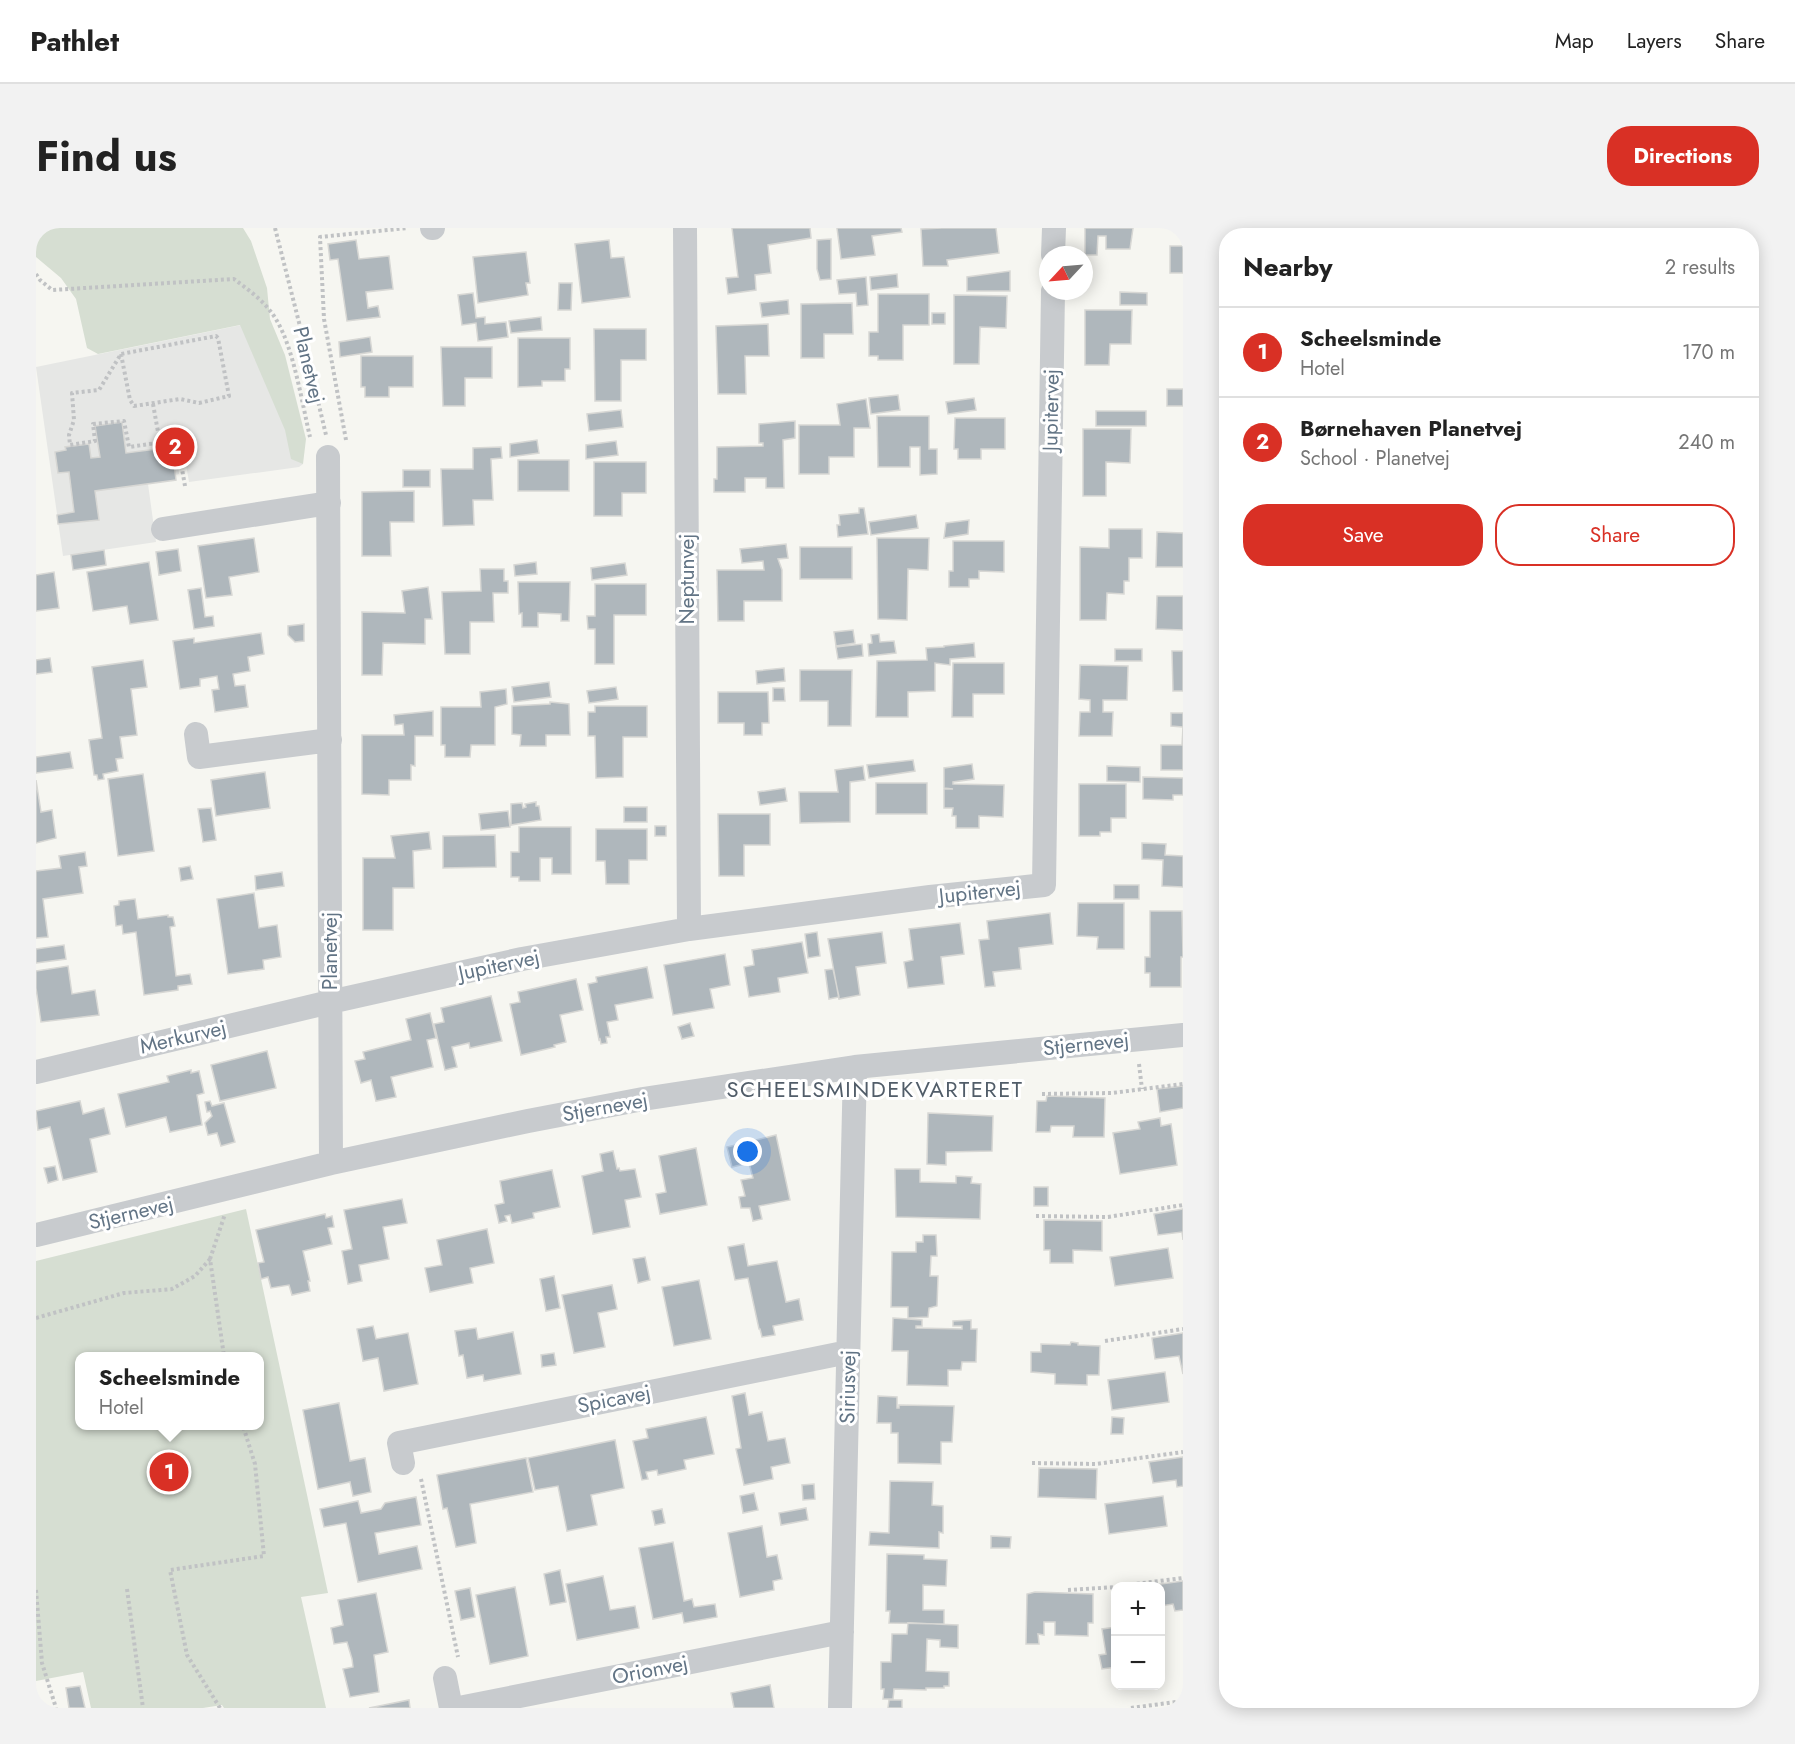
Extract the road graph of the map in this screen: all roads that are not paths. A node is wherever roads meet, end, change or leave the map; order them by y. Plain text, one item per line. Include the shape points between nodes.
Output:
1 (685, 228) edge
2 (1054, 228) edge
3 (1053, 246) edge
4 (1053, 300) edge
5 (328, 457) road end
6 (328, 503) junction
7 (163, 529) dead end
8 (195, 734) dead end
9 (330, 740) junction
10 (688, 929) junction
11 (330, 1002) junction
12 (1183, 1035) edge
13 (855, 1067) junction
14 (36, 1072) edge
15 (331, 1163) junction
16 (36, 1235) edge
17 (848, 1352) junction
18 (403, 1463) road end
19 (842, 1632) junction
20 (445, 1678) road end
21 (451, 1708) edge
22 (459, 1708) edge
23 (840, 1708) edge

1 - 10 street, Neptunvej
2 - 3 street
4 - 10 street, Jupitervej via 1044,885
5 - 6 street, Planetvej
6 - 7 street
6 - 9 street, Planetvej
8 - 9 street via 199,757
9 - 11 street, Planetvej
10 - 11 street, Jupitervej via 522,959
11 - 14 street, Merkurvej
11 - 15 street, Planetvej
12 - 13 street, Stjernevej
13 - 15 street, Stjernevej via 632,1101
13 - 17 street, Siriusvej
15 - 16 street, Stjernevej
17 - 18 street, Spicavej via 399,1443
17 - 19 street, Siriusvej
19 - 22 street, Orionvej
19 - 23 street, Siriusvej
20 - 21 street

